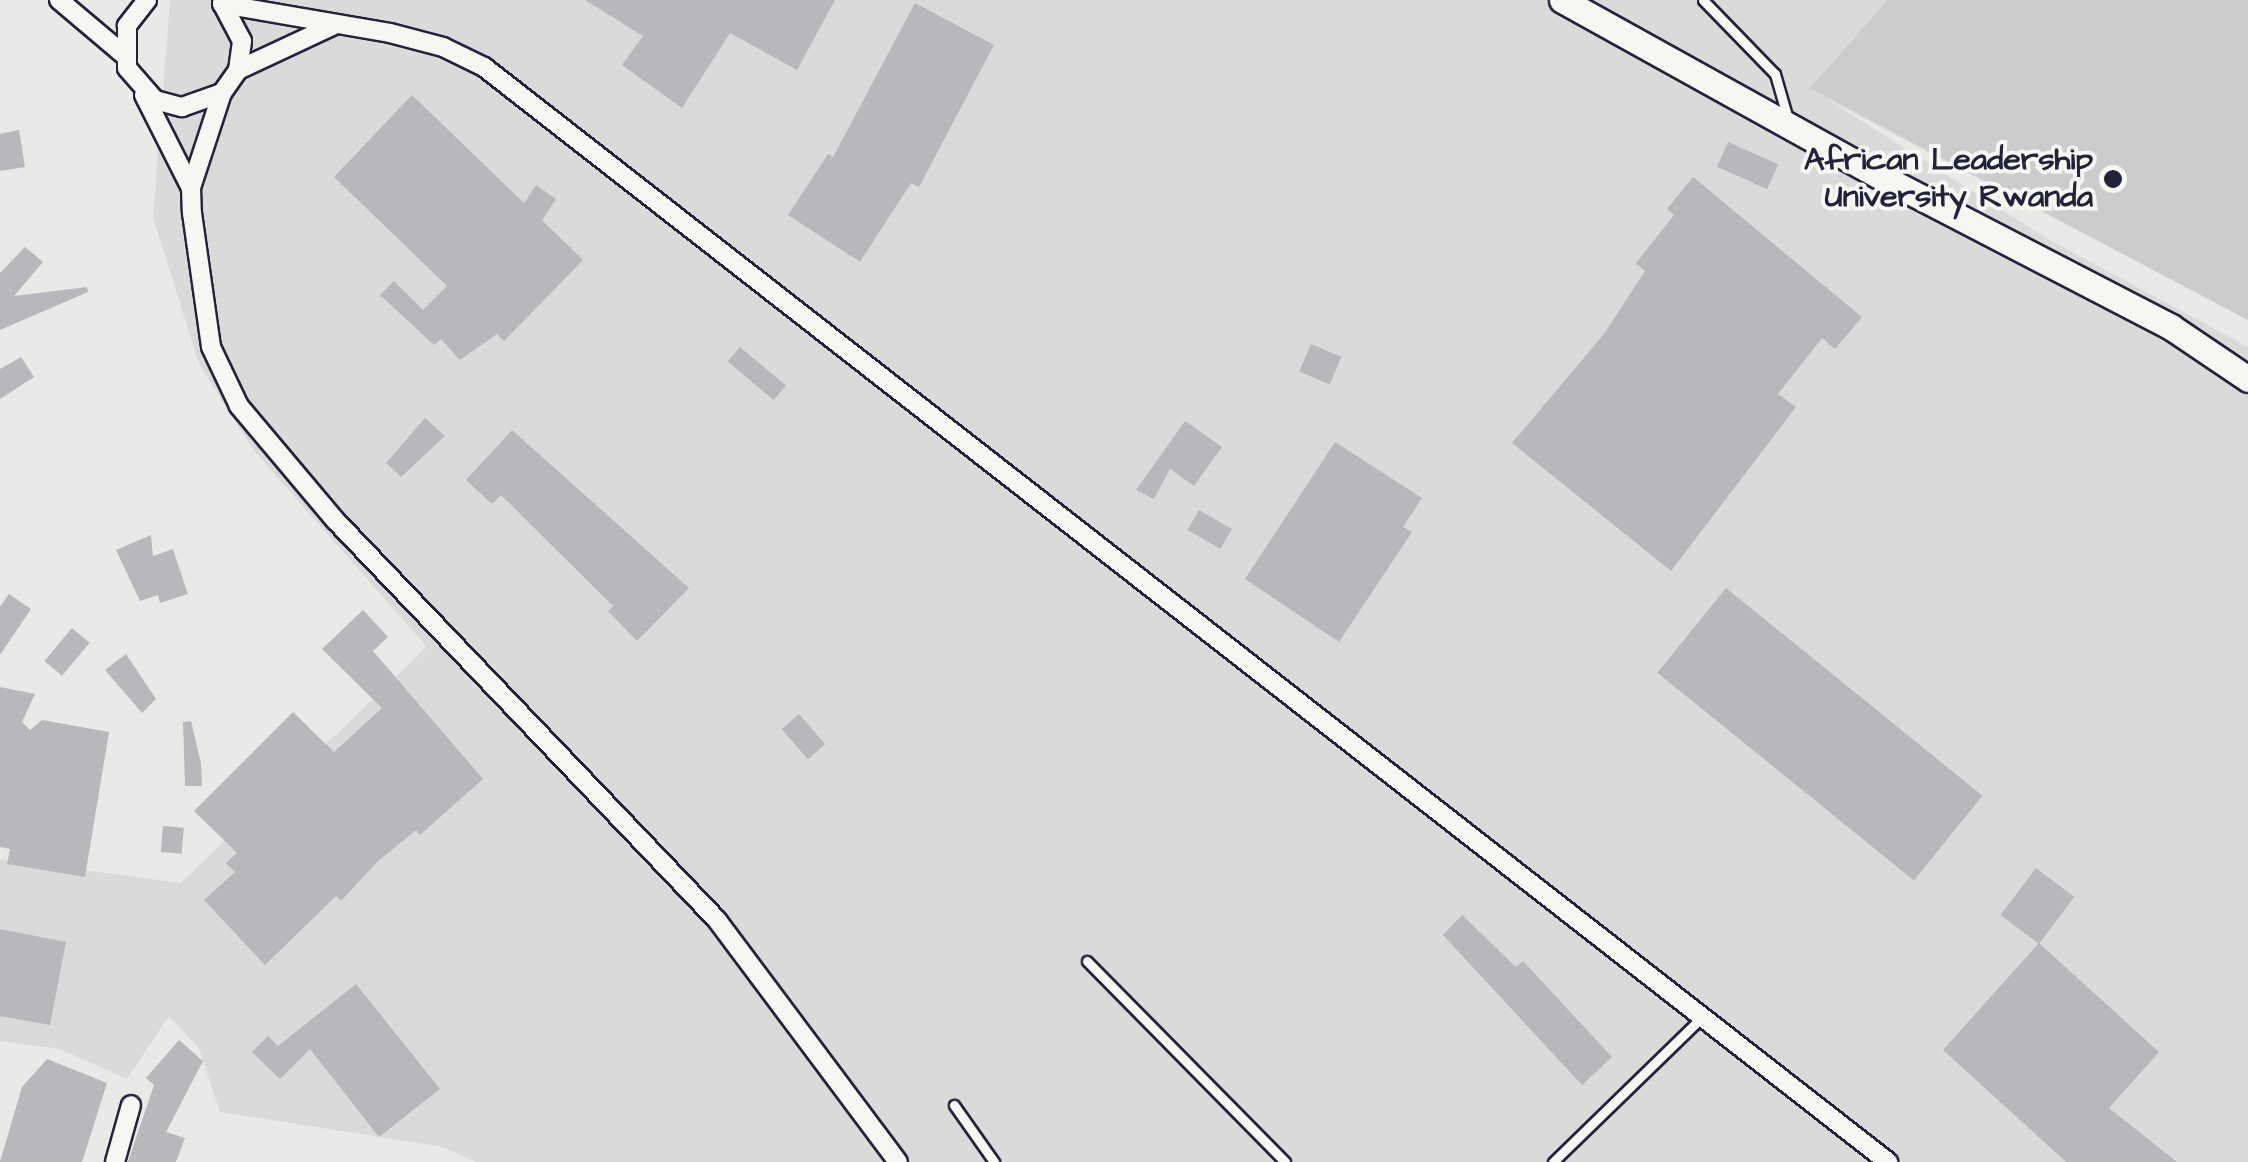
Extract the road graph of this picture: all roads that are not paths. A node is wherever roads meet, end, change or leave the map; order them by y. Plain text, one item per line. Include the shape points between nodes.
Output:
1 (60, 0) edge
2 (1562, 0) edge
3 (1704, 0) edge
4 (139, 1) edge
5 (220, 2) edge
6 (334, 25) junction
7 (123, 54) junction
8 (238, 70) junction
9 (143, 92) junction
10 (222, 93) junction
11 (1790, 126) junction
12 (191, 188) junction
13 (2248, 379) edge
14 (1088, 962) dead end
15 (1702, 1016) junction
16 (131, 1105) dead end
17 (954, 1105) dead end
18 (115, 1162) edge
19 (898, 1162) edge
20 (994, 1162) edge
21 (1286, 1162) edge
22 (1553, 1162) edge
23 (1888, 1162) edge

1 - 7 street
2 - 11 main road
3 - 11 lane via 1775,74
4 - 7 street
5 - 6 street
5 - 8 street via 242,41
6 - 8 street
6 - 15 street via 443,47 484,66
7 - 9 street
8 - 10 street
9 - 10 street via 182,108
9 - 12 street
10 - 12 street
11 - 13 main road via 2172,327
12 - 19 street via 211,347 239,406 336,521 718,920
14 - 21 lane
15 - 22 lane
15 - 23 street
16 - 18 street
17 - 20 lane

